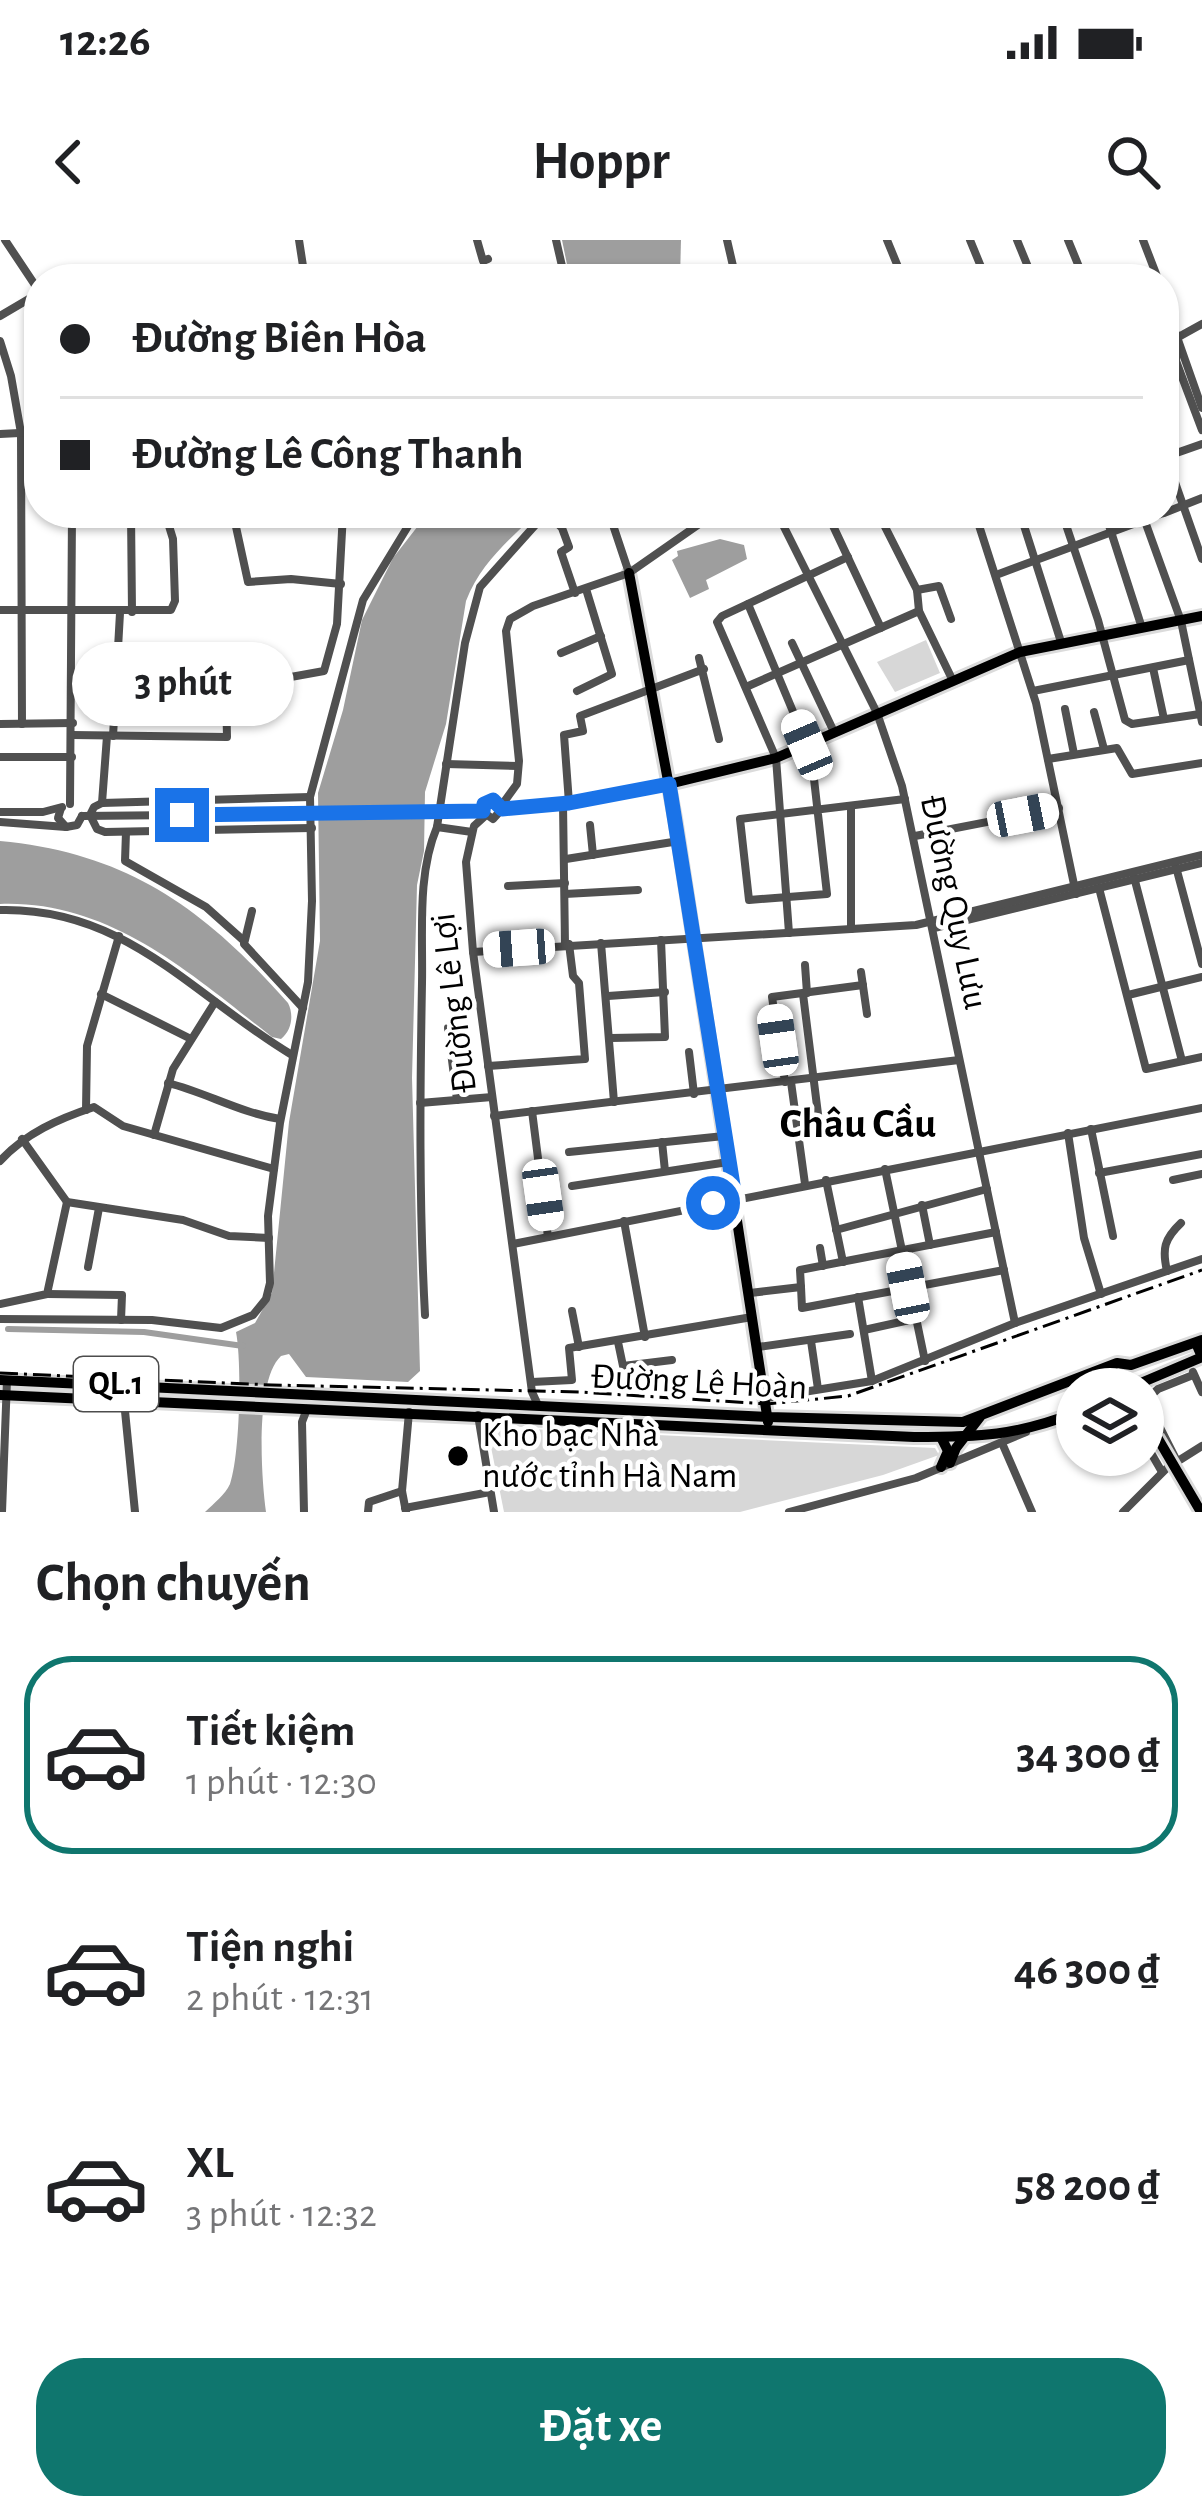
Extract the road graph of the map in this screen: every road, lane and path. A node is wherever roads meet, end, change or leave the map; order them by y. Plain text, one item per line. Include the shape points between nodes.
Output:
1 (5, 240) edge
2 (477, 240) edge
3 (488, 259) dead end
4 (24, 269) edge
5 (0, 341) edge
6 (1179, 346) edge
7 (1199, 403) edge
8 (1202, 430) edge
9 (0, 434) edge
10 (21, 434) junction
11 (24, 434) edge
12 (1179, 492) edge
13 (1202, 498) edge
14 (1184, 505) junction
15 (1179, 507) edge
16 (73, 528) edge
17 (131, 528) edge
18 (170, 528) edge
19 (236, 528) edge
20 (343, 528) edge
21 (407, 528) edge
22 (533, 528) edge
23 (562, 528) edge
24 (615, 528) edge
25 (693, 528) edge
26 (784, 528) edge
27 (834, 528) edge
28 (886, 528) edge
29 (980, 528) edge
30 (1025, 528) edge
31 (1067, 528) edge
32 (1111, 528) edge
33 (1120, 528) edge
34 (1148, 528) edge
35 (1112, 532) junction
36 (1074, 546) junction
37 (848, 557) junction
38 (1202, 559) edge
39 (1035, 561) junction
40 (628, 573) junction
41 (808, 575) junction
42 (996, 575) junction
43 (341, 584) junction
44 (586, 589) junction
45 (917, 590) junction
46 (575, 593) junction
47 (748, 604) junction
48 (0, 610) edge
49 (21, 610) junction
50 (919, 611) junction
51 (132, 612) junction
52 (73, 613) junction
53 (120, 613) junction
54 (1202, 616) edge
55 (951, 619) dead end
56 (1181, 620) junction
57 (881, 628) junction
58 (1142, 628) junction
59 (1102, 634) junction
60 (601, 637) junction
61 (1061, 642) junction
62 (792, 643) dead end
63 (843, 646) junction
64 (1021, 652) junction
65 (561, 653) dead end
66 (699, 658) dead end
67 (1190, 660) junction
68 (802, 663) junction
69 (1153, 667) junction
70 (704, 669) junction
71 (777, 674) junction
72 (1112, 676) junction
73 (952, 679) junction
74 (746, 687) junction
75 (650, 690) junction
76 (577, 691) dead end
77 (1033, 692) junction
78 (1065, 709) dead end
79 (1094, 712) dead end
80 (877, 713) junction
81 (1201, 718) edge
82 (1164, 719) junction
83 (73, 723) junction
84 (0, 724) edge
85 (22, 724) junction
86 (834, 732) junction
87 (72, 735) junction
88 (110, 736) junction
89 (718, 739) dead end
90 (807, 745) junction
91 (1104, 749) junction
92 (1073, 754) junction
93 (0, 757) edge
94 (72, 757) junction
95 (776, 758) junction
96 (1048, 759) junction
97 (1202, 763) edge
98 (446, 764) junction
99 (518, 766) junction
100 (814, 779) dead end
101 (669, 784) junction
102 (310, 797) junction
103 (905, 799) junction
104 (102, 803) junction
105 (566, 804) junction
106 (66, 805) junction
107 (850, 806) junction
108 (501, 808) junction
109 (1058, 808) junction
110 (0, 812) edge
111 (817, 812) junction
112 (484, 813) junction
113 (86, 815) junction
114 (782, 816) junction
115 (0, 822) edge
116 (590, 825) dead end
117 (66, 827) junction
118 (437, 827) junction
119 (312, 828) junction
120 (127, 832) junction
121 (472, 832) junction
122 (915, 836) junction
123 (679, 841) junction
124 (593, 855) junction
125 (566, 859) junction
126 (1202, 859) edge
127 (1175, 866) junction
128 (1133, 876) junction
129 (566, 883) junction
130 (1098, 885) junction
131 (508, 886) dead end
132 (638, 890) dead end
133 (1076, 891) junction
134 (566, 894) junction
135 (786, 897) junction
136 (0, 910) edge
137 (251, 911) dead end
138 (933, 925) junction
139 (851, 929) junction
140 (789, 933) junction
141 (119, 936) junction
142 (694, 937) junction
143 (243, 940) junction
144 (661, 940) junction
145 (601, 943) junction
146 (567, 944) junction
147 (473, 952) junction
148 (1202, 964) edge
149 (805, 965) dead end
150 (861, 972) dead end
151 (1202, 977) edge
152 (863, 986) junction
153 (1163, 986) junction
154 (665, 992) junction
155 (100, 993) junction
156 (805, 993) junction
157 (1127, 995) junction
158 (608, 996) junction
159 (215, 1002) junction
160 (304, 1009) junction
161 (867, 1014) dead end
162 (448, 1028) dead end
163 (610, 1038) junction
164 (190, 1039) junction
165 (689, 1052) dead end
166 (292, 1055) junction
167 (1202, 1057) edge
168 (959, 1060) junction
169 (1182, 1061) junction
170 (488, 1066) junction
171 (814, 1078) junction
172 (788, 1082) junction
173 (168, 1083) junction
174 (719, 1091) junction
175 (694, 1094) junction
176 (492, 1097) junction
177 (457, 1100) junction
178 (614, 1102) junction
179 (420, 1103) junction
180 (1202, 1108) edge
181 (86, 1110) junction
182 (532, 1112) junction
183 (494, 1115) junction
184 (280, 1119) junction
185 (1091, 1129) junction
186 (820, 1130) dead end
187 (1068, 1133) junction
188 (154, 1135) junction
189 (726, 1136) junction
190 (22, 1139) junction
191 (662, 1142) junction
192 (979, 1149) junction
193 (569, 1152) dead end
194 (1202, 1154) edge
195 (0, 1161) edge
196 (730, 1162) junction
197 (885, 1168) junction
198 (274, 1169) junction
199 (665, 1172) junction
200 (1100, 1173) junction
201 (1202, 1174) edge
202 (826, 1180) junction
203 (1173, 1180) dead end
204 (806, 1184) junction
205 (572, 1186) dead end
206 (987, 1190) junction
207 (735, 1198) junction
208 (68, 1202) junction
209 (922, 1205) junction
210 (100, 1208) junction
211 (893, 1212) junction
212 (624, 1222) junction
213 (1181, 1223) dead end
214 (836, 1230) junction
215 (996, 1232) junction
216 (1113, 1236) dead end
217 (548, 1237) junction
218 (269, 1238) junction
219 (513, 1244) junction
220 (930, 1245) junction
221 (820, 1248) dead end
222 (901, 1251) junction
223 (1202, 1258) edge
224 (843, 1262) junction
225 (823, 1266) junction
226 (88, 1267) dead end
227 (1004, 1270) junction
228 (1167, 1271) junction
229 (801, 1287) junction
230 (908, 1288) junction
231 (750, 1293) junction
232 (47, 1294) junction
233 (1101, 1294) junction
234 (858, 1297) junction
235 (0, 1304) edge
236 (572, 1310) dead end
237 (425, 1315) dead end
238 (754, 1317) junction
239 (0, 1319) edge
240 (914, 1319) junction
241 (121, 1320) junction
242 (1015, 1323) junction
243 (864, 1330) junction
244 (850, 1334) dead end
245 (645, 1337) junction
246 (811, 1341) junction
247 (1199, 1341) edge
248 (618, 1342) junction
249 (579, 1347) junction
250 (758, 1347) junction
251 (1197, 1359) edge
252 (672, 1360) dead end
253 (925, 1361) junction
254 (1130, 1364) junction
255 (1113, 1366) joint
256 (1134, 1368) edge
257 (1164, 1374) edge
258 (1193, 1375) junction
259 (3, 1380) edge
260 (872, 1381) junction
261 (532, 1382) junction
262 (818, 1389) junction
263 (308, 1392) junction
264 (1202, 1392) edge
265 (3, 1395) edge
266 (766, 1398) junction
267 (123, 1400) junction
268 (537, 1403) junction
269 (307, 1408) junction
270 (409, 1412) junction
271 (478, 1415) junction
272 (768, 1417) junction
273 (536, 1418) junction
274 (1056, 1420) edge
275 (1042, 1426) junction
276 (769, 1432) junction
277 (972, 1435) junction
278 (940, 1437) junction
279 (1002, 1443) junction
280 (1202, 1446) edge
281 (1164, 1449) edge
282 (1178, 1461) junction
283 (946, 1465) junction
284 (1164, 1471) edge
285 (1158, 1476) edge
286 (402, 1492) junction
287 (490, 1492) junction
288 (405, 1510) edge
289 (2, 1512) edge
290 (135, 1512) edge
291 (304, 1512) edge
292 (368, 1512) edge
293 (494, 1512) edge
294 (789, 1512) edge
295 (1032, 1512) edge
296 (1123, 1512) edge
297 (1201, 1512) edge

1 - 4 street
2 - 3 street
5 - 10 street
6 - 7 street
7 - 8 street
9 - 10 street
10 - 11 street
10 - 49 street
12 - 14 street
13 - 14 street
14 - 15 street
14 - 38 street
16 - 52 street
17 - 51 street
18 - 51 street via 176,601 170,611
19 - 43 street via 248,582
20 - 43 street
21 - 102 street via 362,600
22 - 98 street via 480,587
23 - 46 street
24 - 40 street
25 - 40 street
26 - 41 street, Đường Quy Lưu
27 - 37 street
28 - 45 street
29 - 42 street
30 - 39 street
31 - 36 street
32 - 35 street
33 - 35 street
34 - 56 street
35 - 36 street
35 - 58 street
36 - 39 street
36 - 59 street
37 - 41 street
37 - 57 street
39 - 42 street
39 - 61 street
40 - 44 street
40 - 75 main road
41 - 47 street
41 - 63 street, Đường Quy Lưu
42 - 64 street
43 - 88 street via 324,670 230,688 227,737
44 - 46 street
44 - 60 street
45 - 50 street
45 - 55 street via 939,586
46 - 99 street via 523,610 508,624
47 - 71 street
47 - 74 street via 717,622
48 - 49 street
49 - 52 street
49 - 85 street
50 - 57 street
50 - 73 street
51 - 53 street
52 - 53 street
52 - 83 street
53 - 88 street
54 - 56 main road
56 - 58 main road
56 - 67 street
57 - 63 street
58 - 59 main road
59 - 61 main road
59 - 72 street
60 - 65 street
60 - 76 street via 612,674
61 - 64 main road
62 - 68 street
63 - 68 street
63 - 80 street, Đường Quy Lưu
64 - 73 main road
64 - 77 street
66 - 70 street
67 - 69 street
67 - 81 street
68 - 71 street
68 - 86 street
69 - 72 street
69 - 82 street
70 - 75 street
70 - 89 street
71 - 74 street
71 - 90 street
72 - 77 street
72 - 82 street via 1125,720
73 - 80 main road
74 - 95 street
75 - 101 main road
75 - 105 street via 580,716 583,730 564,735
77 - 96 street
78 - 92 street
79 - 91 street
80 - 86 main road
80 - 103 street, Đường Quy Lưu
81 - 82 street
83 - 85 street
83 - 87 street
84 - 85 street
86 - 90 main road
87 - 88 street
87 - 94 street
88 - 104 street
90 - 95 main road
91 - 92 street
91 - 97 street via 1117,748 1132,774
92 - 96 street
93 - 94 street
94 - 106 street
95 - 101 main road
95 - 114 street
96 - 109 street
98 - 99 street
98 - 118 street
99 - 108 street
100 - 111 street
101 - 105 street
101 - 123 main road
102 - 104 street
102 - 119 street
103 - 107 street
103 - 122 street, Đường Quy Lưu
104 - 113 street
105 - 108 street
105 - 125 street
106 - 110 street
106 - 113 street
106 - 117 street via 58,818
107 - 111 street
107 - 139 street
108 - 112 street via 490,801
109 - 122 street
109 - 133 street
111 - 114 street
111 - 135 street via 827,895
112 - 113 street, bridge
112 - 121 street
113 - 117 street
113 - 120 street via 98,830
114 - 135 street
114 - 135 street via 740,819 749,900
115 - 117 street
116 - 124 street
118 - 121 street
118 - 179 street via 424,899
119 - 120 street
119 - 160 street
120 - 143 street via 124,861 206,907
121 - 147 street, Đường Lê Lợi via 466,862
122 - 138 street, Đường Quy Lưu
123 - 124 street
123 - 142 main road
124 - 125 street
125 - 129 street
126 - 127 street
127 - 128 street
127 - 148 street
128 - 130 street
128 - 153 street
129 - 131 street
129 - 134 street
130 - 133 street
130 - 157 street
132 - 134 street
133 - 138 street
134 - 146 street
135 - 140 street
136 - 141 street via 59,915
137 - 143 street
138 - 139 street
138 - 168 street, Đường Quy Lưu
139 - 140 street
140 - 142 street
141 - 155 street
141 - 159 street
142 - 144 street
142 - 174 main road
143 - 160 street
144 - 145 street
144 - 154 street
145 - 146 street
145 - 158 street
146 - 147 street
146 - 170 street via 585,1059
147 - 170 street, Đường Lê Lợi
149 - 156 street
150 - 152 street
151 - 153 street
152 - 156 street
152 - 161 street
153 - 157 street
153 - 169 street
154 - 158 street
154 - 163 street via 665,1037
155 - 164 street
155 - 181 street via 87,1046
156 - 171 street
156 - 172 street via 772,998
157 - 169 street via 1146,1069
158 - 163 street
159 - 164 street
159 - 166 street
160 - 166 street
162 - 177 street
163 - 178 street
164 - 173 street
165 - 175 street
166 - 184 street
167 - 169 street
168 - 171 street
168 - 192 street, Đường Quy Lưu
170 - 176 street, Đường Lê Lợi
171 - 172 street
171 - 186 street
172 - 174 street
172 - 204 street
173 - 184 street
173 - 188 street
174 - 175 street
174 - 189 main road
175 - 178 street
176 - 177 street
176 - 183 street, Đường Lê Lợi
177 - 179 street
178 - 182 street
179 - 237 street
180 - 185 street
181 - 188 street
181 - 190 street
182 - 183 street
182 - 217 street
183 - 219 street, Đường Lê Lợi
184 - 198 street
185 - 187 street
185 - 200 street
187 - 192 street
187 - 233 street
188 - 198 street
189 - 191 street
189 - 196 main road
190 - 195 street
190 - 208 street
191 - 193 street
191 - 199 street
192 - 197 street
192 - 206 street, Đường Quy Lưu
194 - 200 street
196 - 199 street
196 - 207 main road
197 - 202 street
197 - 211 street
198 - 218 street
199 - 205 street
200 - 216 street
201 - 203 street
202 - 204 street
202 - 214 street
204 - 207 street
206 - 209 street
206 - 215 street, Đường Quy Lưu
207 - 212 street
207 - 231 main road
208 - 210 street
208 - 232 street
209 - 211 street
209 - 220 street
210 - 218 street
210 - 226 street
211 - 214 street
211 - 222 street
212 - 217 street
212 - 245 street
213 - 228 street via 1162,1252
214 - 224 street
215 - 220 street
215 - 227 street, Đường Quy Lưu
217 - 219 street
218 - 241 street via 270,1283 253,1315 221,1328
219 - 261 street, Đường Lê Lợi
220 - 222 street
221 - 225 street
222 - 224 street
222 - 230 street
223 - 228 street
224 - 225 street
225 - 229 street via 800,1270
227 - 230 street
227 - 242 street, Đường Quy Lưu
228 - 233 street
229 - 231 street
229 - 234 street via 802,1308
230 - 234 street
230 - 240 street
231 - 238 main road
232 - 235 street
232 - 241 street via 122,1294
233 - 242 street
234 - 243 street
236 - 249 street
238 - 245 street
238 - 250 main road
239 - 241 street
240 - 243 street
240 - 253 street
242 - 253 street
243 - 260 street
244 - 246 street
245 - 248 street
246 - 250 street
246 - 262 street
247 - 251 main road
247 - 254 main road
248 - 249 street
248 - 252 street via 623,1366
249 - 261 street via 569,1348 572,1380
250 - 266 main road
251 - 257 main road
251 - 258 street
253 - 260 street
254 - 255 main road, Đường Lê Hoàn
254 - 256 main road
255 - 277 main road, Đường Lê Hoàn / QL.1 via 982,1414
258 - 264 street
258 - 282 street via 1145,1400
259 - 263 main road, Đường Lê Hoàn / QL.1
259 - 265 street
260 - 262 street
261 - 268 street, Đường Lê Lợi
262 - 266 street
263 - 268 main road, Đường Lê Hoàn / QL.1
263 - 269 main road
265 - 267 main road, QL.1
265 - 289 street
266 - 272 main road
267 - 269 main road, Đường Lê Hoàn / QL.1
267 - 290 street
268 - 272 main road, Đường Lê Hoàn / QL.1
268 - 273 main road
269 - 270 main road, Đường Lê Hoàn / QL.1
269 - 291 street
270 - 271 main road, Đường Lê Hoàn / QL.1
270 - 286 street
271 - 273 main road, Đường Lê Hoàn / QL.1
271 - 287 street
272 - 276 main road
272 - 277 main road, Đường Lê Hoàn / QL.1
273 - 276 main road, Đường Lê Hoàn / QL.1
274 - 275 main road, Đường Lê Hoàn / QL.1
275 - 277 main road, Đường Lê Hoàn / QL.1
275 - 279 street
276 - 278 main road, Đường Lê Hoàn / QL.1
277 - 278 main road, Đường Lê Hoàn / QL.1
277 - 279 street
277 - 283 main road
277 - 283 street
278 - 283 main road
279 - 295 street
280 - 282 street
281 - 297 main road, bridge
282 - 284 street
283 - 294 street
285 - 296 street
286 - 288 street
286 - 292 street via 369,1502
287 - 288 street
287 - 293 street

